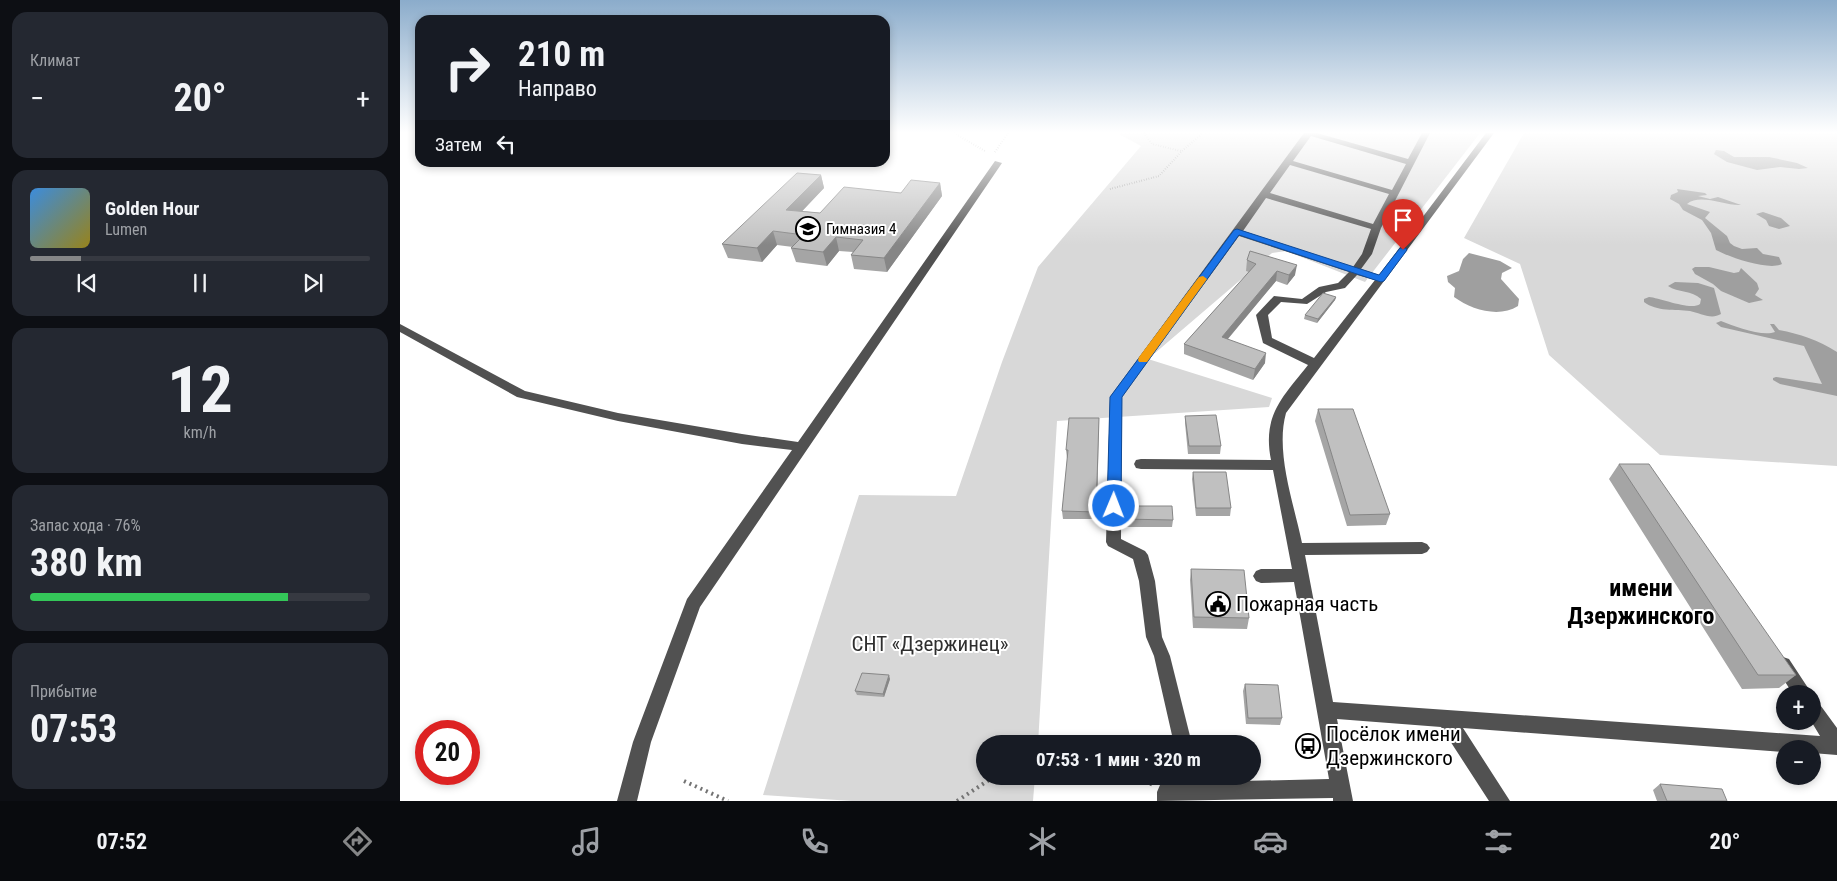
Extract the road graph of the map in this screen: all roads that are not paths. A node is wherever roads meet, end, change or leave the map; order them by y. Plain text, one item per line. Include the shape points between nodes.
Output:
1 (993, 170) edge
2 (1281, 170) edge
3 (1316, 170) edge
4 (1406, 170) edge
5 (1462, 170) edge
6 (1394, 193) junction
7 (1264, 194) junction
8 (1376, 228) junction
9 (1237, 232) junction
10 (1355, 271) junction
11 (1381, 279) junction
12 (400, 327) edge
13 (1316, 364) junction
14 (802, 447) junction
15 (1141, 464) dead end
16 (1278, 465) junction
17 (1422, 548) dead end
18 (1296, 549) junction
19 (1301, 575) junction
20 (1261, 576) dead end
21 (1775, 654) edge
22 (1796, 685) edge
23 (1327, 710) junction
24 (1445, 717) junction
25 (1821, 721) edge
26 (1181, 735) edge
27 (1837, 745) edge
28 (1190, 785) edge
29 (1207, 785) edge
30 (1342, 795) edge
31 (627, 801) edge
32 (1167, 801) edge
33 (1500, 801) edge

1 - 14 street
2 - 7 street
3 - 6 street
4 - 6 street
5 - 11 street
6 - 8 street
7 - 8 street
7 - 9 street
8 - 10 street via 1367,254
9 - 10 street
9 - 26 street via 1116,397 1113,542 1140,555 1147,581 1154,637 1162,656
10 - 11 street
10 - 13 street via 1341,286 1324,289 1303,302 1278,298 1262,315 1267,340
11 - 13 street
12 - 14 street via 520,394 618,418
13 - 16 street via 1282,407 1278,417 1275,438
14 - 31 street via 693,604 642,742
15 - 16 street
16 - 18 street
17 - 18 street
18 - 19 street
19 - 20 street
19 - 23 street
21 - 22 street
23 - 24 street
23 - 30 street
24 - 27 street
24 - 33 street
25 - 27 street
28 - 32 street via 1167,792
29 - 30 street

